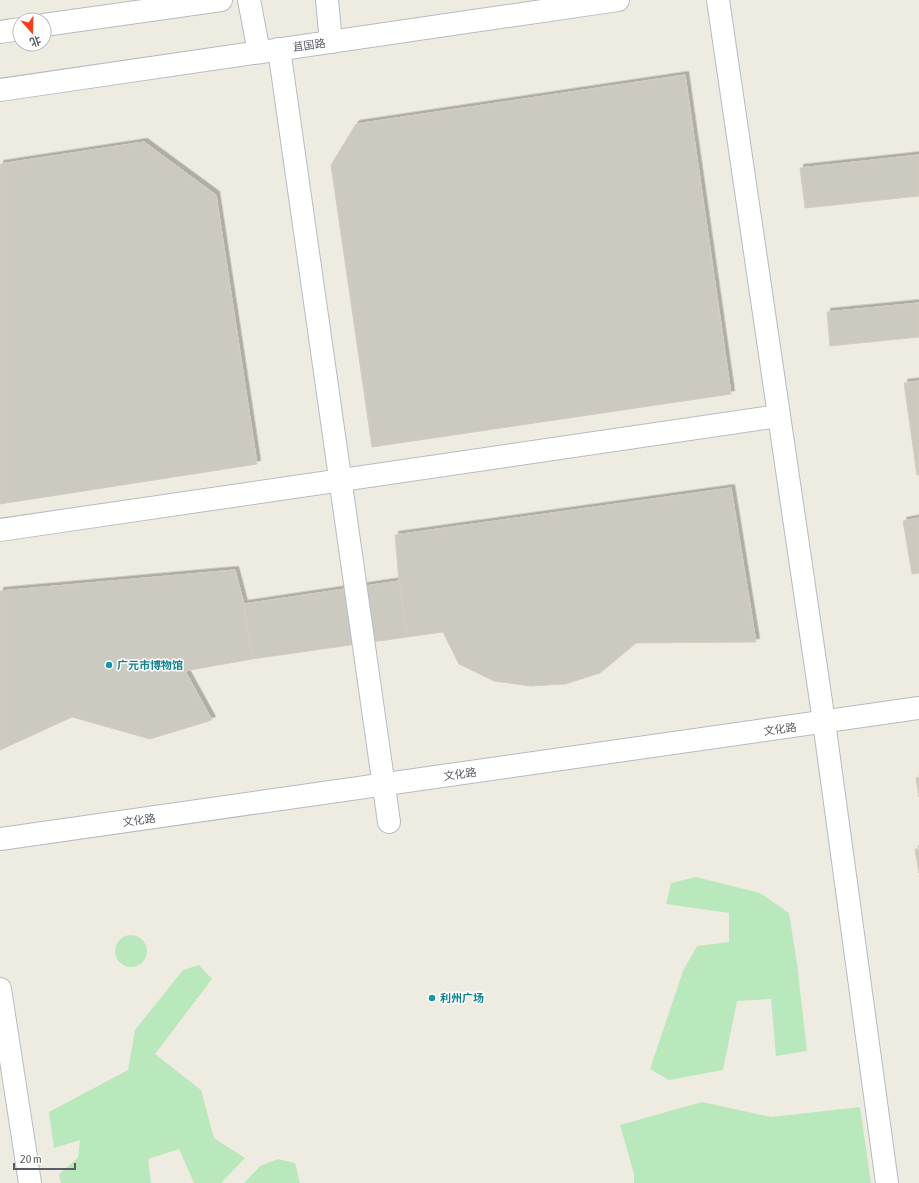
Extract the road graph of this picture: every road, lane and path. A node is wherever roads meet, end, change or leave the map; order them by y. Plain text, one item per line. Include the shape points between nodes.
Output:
1 (221, 0) edge
2 (249, 0) edge
3 (327, 0) edge
4 (618, 0) edge
5 (718, 0) edge
6 (52, 24) edge
7 (12, 30) edge
8 (0, 32) edge
9 (331, 42) junction
10 (269, 51) junction
11 (0, 90) edge
12 (779, 416) junction
13 (340, 480) junction
14 (0, 530) edge
15 (919, 708) edge
16 (824, 722) junction
17 (384, 785) junction
18 (389, 822) dead end
19 (0, 840) edge
20 (0, 990) edge
21 (30, 1183) edge
22 (887, 1183) edge

1 - 6 street
2 - 10 street
3 - 9 street
4 - 9 street, 苴国路
5 - 12 street
7 - 8 street
9 - 10 street, 苴国路
10 - 11 street, 苴国路
10 - 13 street
12 - 13 street
12 - 16 street
13 - 14 street
13 - 17 street
15 - 16 street, 文化路
16 - 17 street, 文化路
16 - 22 street
17 - 18 street
17 - 19 street, 文化路
20 - 21 street

